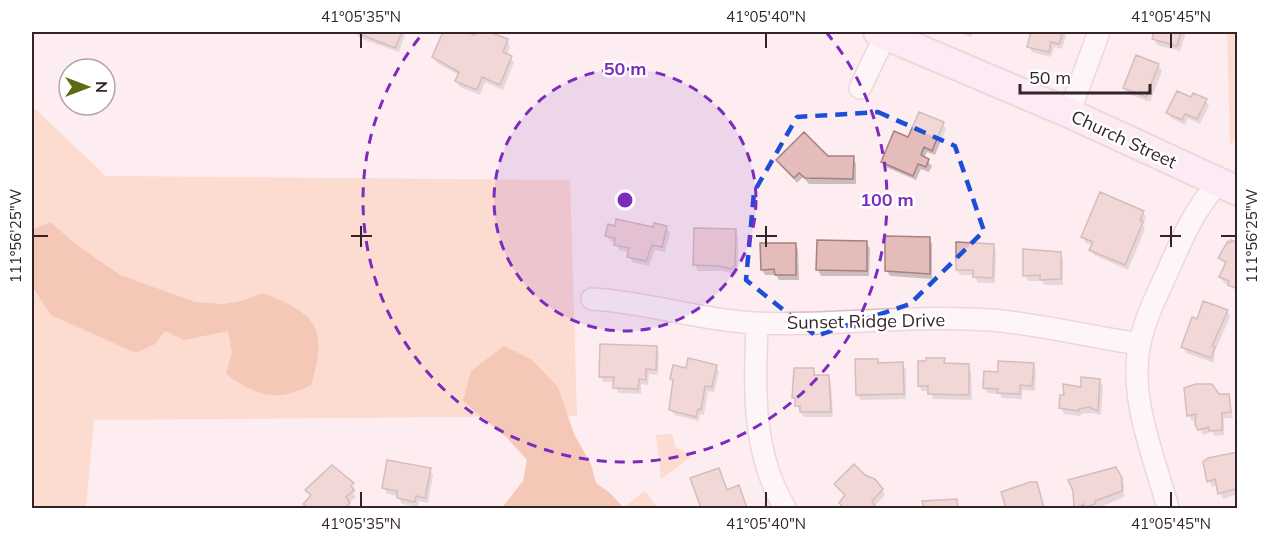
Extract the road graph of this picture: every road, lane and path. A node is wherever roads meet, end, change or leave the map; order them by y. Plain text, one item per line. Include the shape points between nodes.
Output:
1 (1099, 32) edge
2 (883, 33) edge
3 (860, 88) dead end
4 (1069, 113) junction
5 (1228, 187) edge
6 (592, 299) dead end
7 (757, 323) junction
8 (1140, 344) junction
9 (785, 508) edge
10 (1168, 508) edge

1 - 4 street
2 - 3 street
2 - 4 street, Church Street
4 - 5 street, Church Street
5 - 8 street via 1197,208 1148,315
6 - 7 street, Sunset Ridge Drive via 656,306 715,320
7 - 8 street, Sunset Ridge Drive via 989,320
7 - 9 street via 758,437 769,476
8 - 10 street via 1140,405

